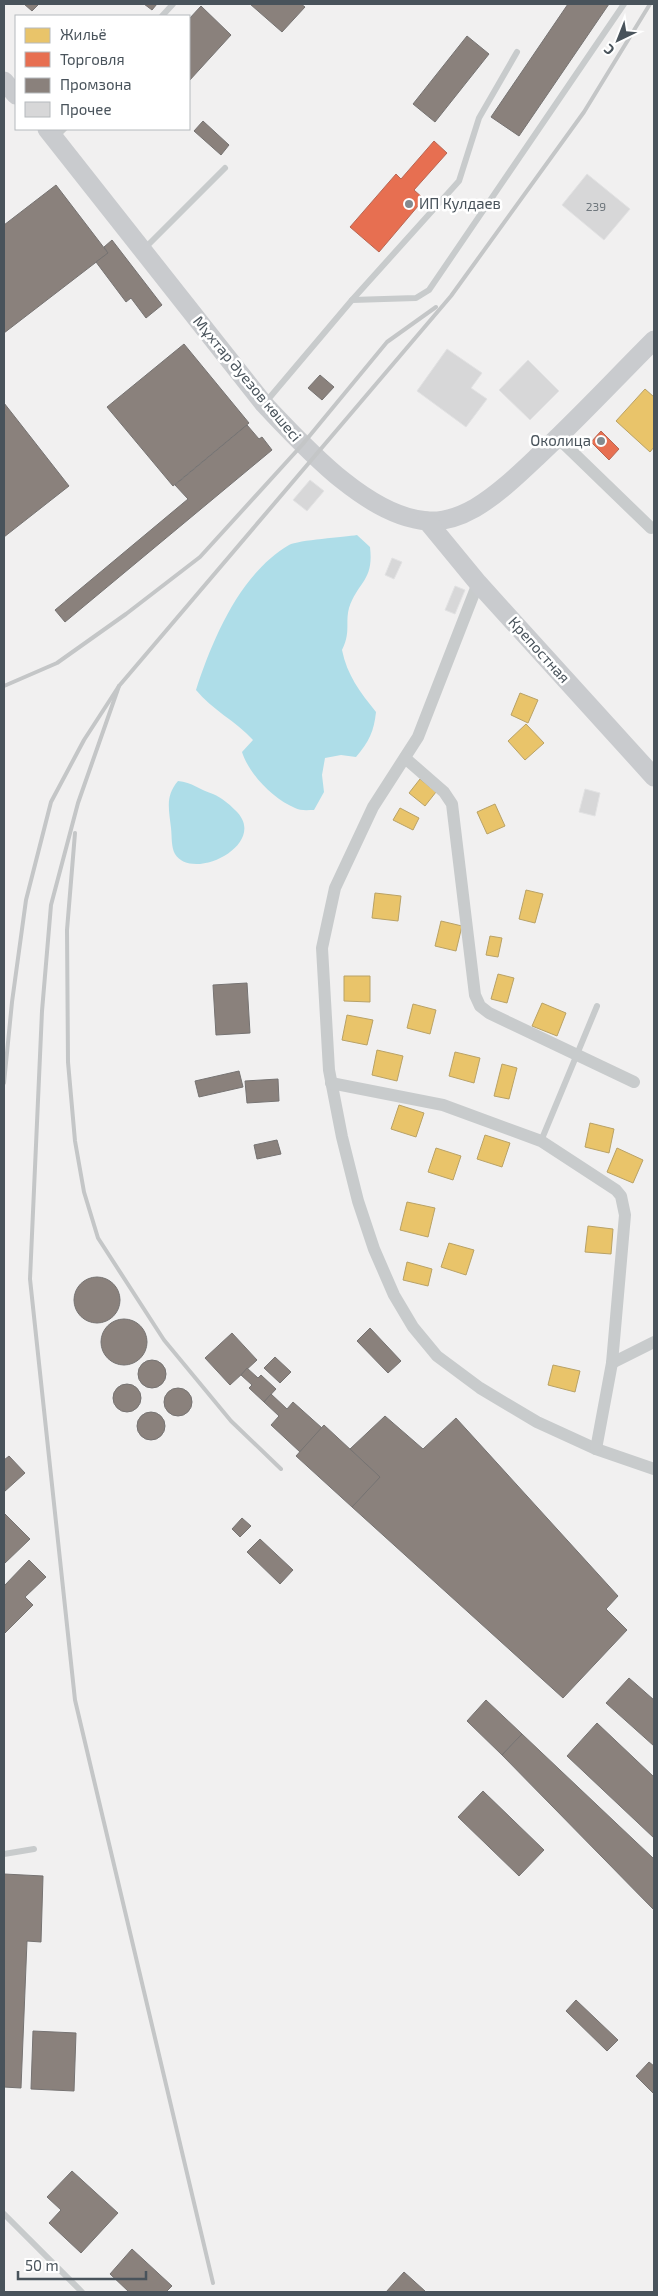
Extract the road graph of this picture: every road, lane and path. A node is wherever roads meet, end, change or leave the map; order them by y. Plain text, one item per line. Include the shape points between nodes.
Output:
1 (173, 4) edge
2 (624, 4) edge
3 (163, 15) edge
4 (517, 52) dead end
5 (4, 81) edge
6 (15, 94) edge
7 (55, 132) edge
8 (225, 168) dead end
9 (143, 250) junction
10 (352, 300) junction
11 (654, 340) edge
12 (264, 404) junction
13 (558, 438) junction
14 (427, 521) junction
15 (651, 528) dead end
16 (478, 582) junction
17 (405, 758) junction
18 (654, 777) edge
19 (597, 1006) dead end
20 (577, 1054) junction
21 (634, 1082) dead end
22 (331, 1083) junction
23 (540, 1141) junction
24 (654, 1342) edge
25 (612, 1363) junction
26 (596, 1449) junction
27 (654, 1468) edge
28 (34, 1849) dead end
29 (4, 1854) edge
30 (4, 2214) edge
31 (82, 2292) edge

1 - 3 lane
2 - 10 lane via 429,290 416,298
4 - 10 lane via 479,118 459,182
5 - 6 street
7 - 9 street, Мұхтар Әуезов көшесі
8 - 9 lane
9 - 12 street, Мұхтар Әуезов көшесі
10 - 12 lane
11 - 13 street, Мұхтар Әуезов көшесі
12 - 14 street, Мұхтар Әуезов көшесі via 302,445 357,492 402,514
13 - 14 street, Мұхтар Әуезов көшесі via 510,482 474,508 450,519
13 - 15 street
14 - 16 street, Крепостная
16 - 17 street via 418,737
16 - 18 street, Крепостная
17 - 20 street via 444,792 452,804 477,1000 489,1013
17 - 22 street via 374,807 335,888 322,948
19 - 20 lane
20 - 21 street
20 - 23 lane
22 - 23 street via 443,1105
22 - 26 street via 358,1201 374,1249 394,1295 413,1327 437,1356 480,1388 537,1422
23 - 25 street via 610,1186 623,1201 625,1215
24 - 25 street
25 - 26 street
26 - 27 street
28 - 29 lane
30 - 31 lane

